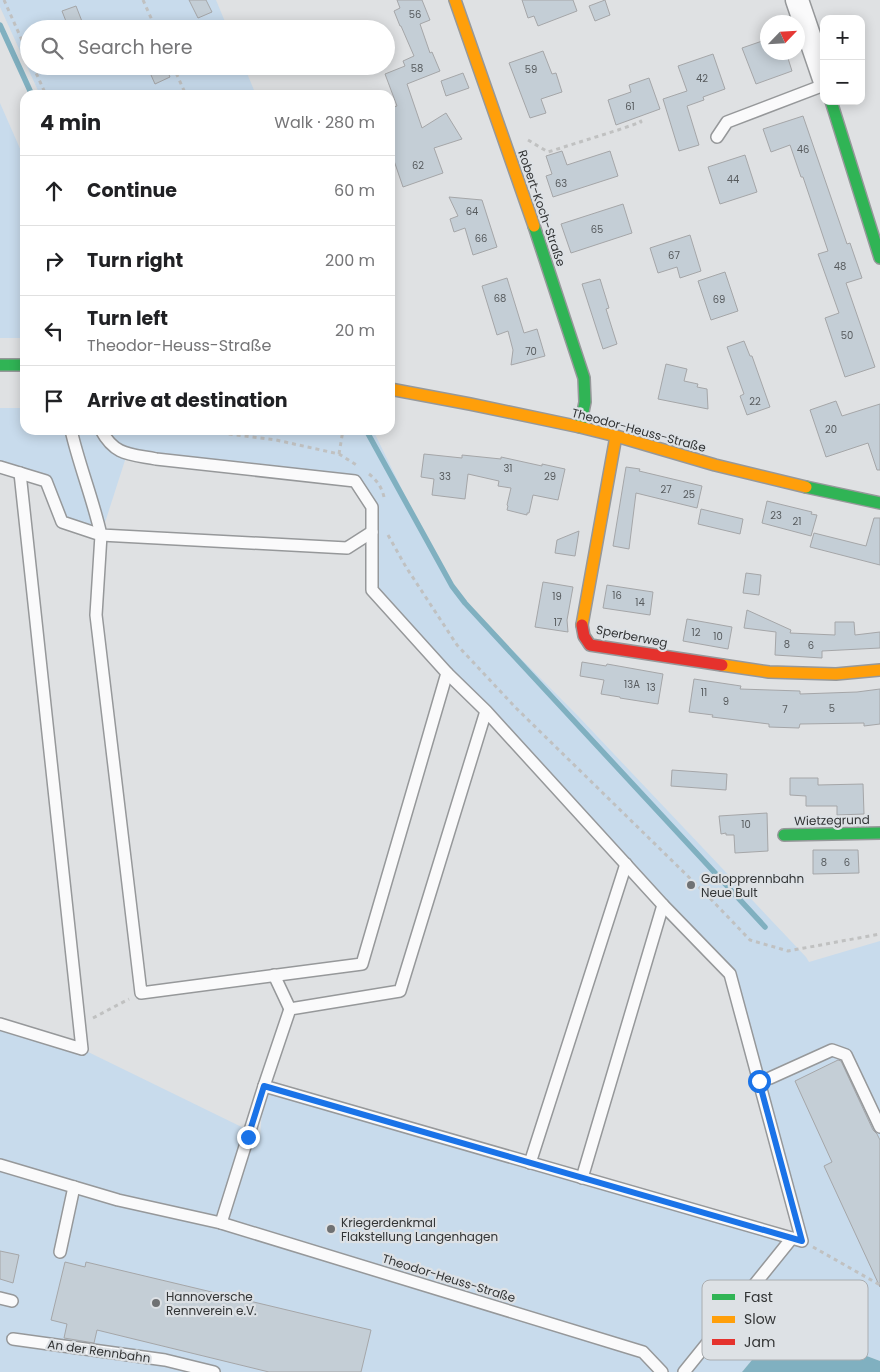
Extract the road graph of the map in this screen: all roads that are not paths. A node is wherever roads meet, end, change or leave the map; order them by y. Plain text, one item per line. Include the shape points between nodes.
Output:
1 (455, 0) edge
2 (797, 0) edge
3 (820, 67) edge
4 (820, 87) edge
5 (832, 105) edge
6 (717, 136) dead end
7 (880, 210) edge
8 (865, 213) junction
9 (880, 258) edge
10 (0, 365) edge
11 (20, 365) edge
12 (395, 390) edge
13 (580, 427) junction
14 (72, 435) edge
15 (105, 435) edge
16 (616, 436) junction
17 (0, 467) edge
18 (20, 473) junction
19 (880, 502) edge
20 (372, 532) junction
21 (101, 535) junction
22 (880, 670) edge
23 (447, 673) junction
24 (486, 711) junction
25 (880, 833) edge
26 (784, 835) dead end
27 (626, 864) junction
28 (663, 905) junction
29 (274, 975) junction
30 (290, 1009) junction
31 (0, 1024) edge
32 (759, 1081) junction
33 (264, 1086) junction
34 (880, 1127) edge
35 (530, 1163) junction
36 (0, 1165) edge
37 (582, 1178) junction
38 (74, 1187) junction
39 (221, 1223) junction
40 (797, 1239) junction
41 (60, 1252) dead end
42 (762, 1280) edge
43 (0, 1298) edge
44 (12, 1301) dead end
45 (12, 1339) dead end
46 (702, 1351) edge
47 (214, 1372) edge
48 (662, 1372) edge
49 (684, 1372) edge

1 - 13 street, Robert-Koch-Straße via 584,378 586,402
2 - 3 street
4 - 6 lane via 726,122
5 - 8 street
7 - 8 lane
8 - 9 street
10 - 11 street
12 - 13 street, Theodor-Heuss-Straße
13 - 16 street, Theodor-Heuss-Straße
14 - 21 lane
15 - 20 lane via 113,447 127,454 355,481 372,507
16 - 19 street, Theodor-Heuss-Straße via 839,496
16 - 22 street, Sperberweg via 582,622 584,636 590,645 769,672 836,674
17 - 18 lane
18 - 21 lane via 46,481 62,522
18 - 31 lane via 82,1048
20 - 21 lane via 347,548
20 - 23 lane via 372,590
21 - 29 lane via 96,614 141,993
23 - 24 lane
23 - 29 lane via 362,964
24 - 27 lane
24 - 30 lane via 400,991
25 - 26 street, Wietzegrund
27 - 28 lane
27 - 35 lane
28 - 32 lane via 730,974
28 - 37 lane
29 - 30 lane
30 - 33 lane
32 - 34 lane via 832,1050 846,1055
32 - 40 lane
33 - 35 lane
33 - 39 lane
35 - 37 lane
36 - 38 lane, Theodor-Heuss-Straße
37 - 40 lane
38 - 39 lane, Theodor-Heuss-Straße
38 - 41 lane
39 - 48 lane, Theodor-Heuss-Straße via 643,1352
40 - 42 lane
43 - 44 lane
45 - 47 lane, An der Rennbahn via 165,1360
46 - 49 lane

